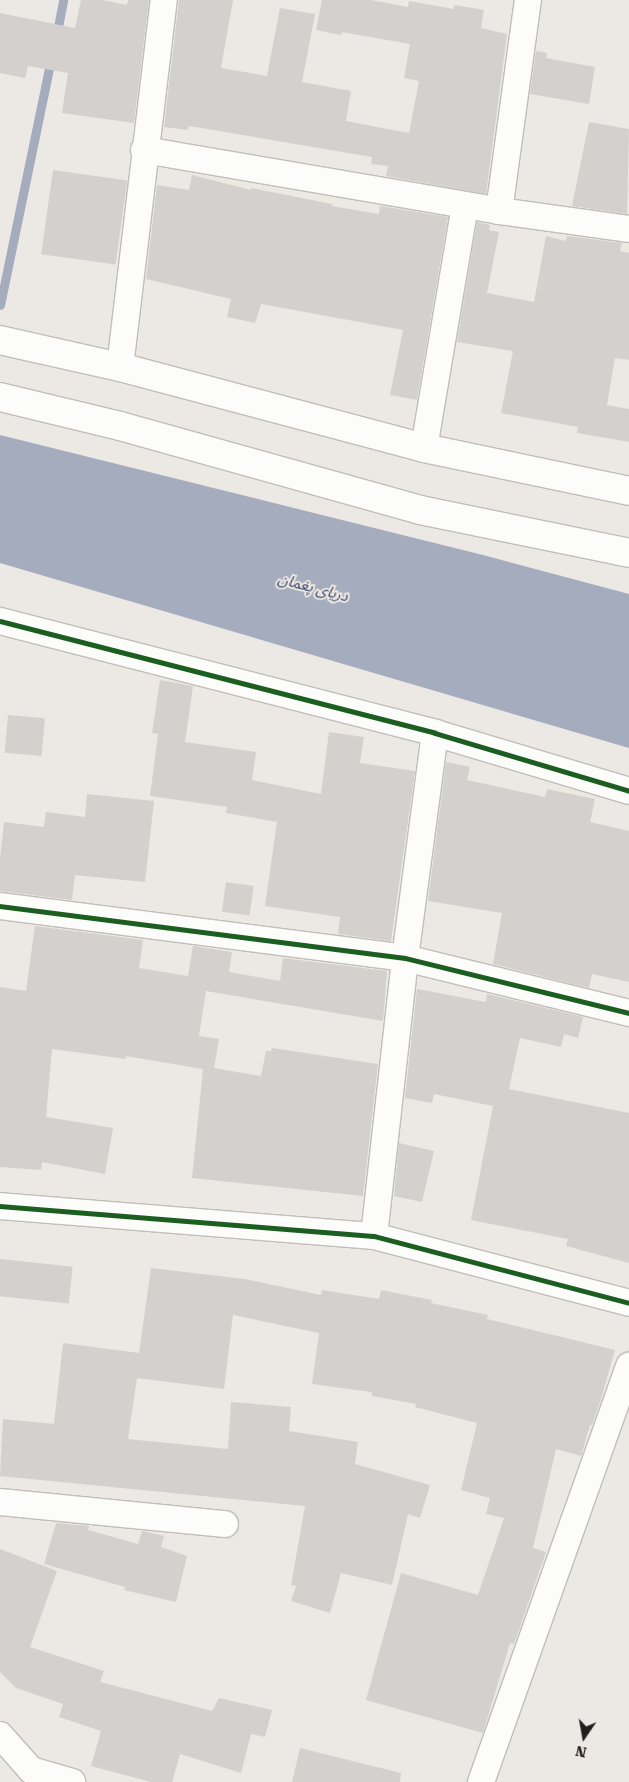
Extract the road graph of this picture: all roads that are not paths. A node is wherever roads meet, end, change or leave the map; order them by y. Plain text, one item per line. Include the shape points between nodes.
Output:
1 (164, 0) edge
2 (528, 0) edge
3 (144, 150) junction
4 (465, 205) junction
5 (499, 211) junction
6 (629, 229) edge
7 (0, 340) edge
8 (120, 367) junction
9 (0, 398) edge
10 (424, 448) junction
11 (629, 491) edge
12 (629, 553) edge
13 (0, 621) edge
14 (436, 733) junction
15 (629, 791) edge
16 (0, 906) edge
17 (405, 958) junction
18 (629, 1013) edge
19 (0, 1206) edge
20 (374, 1236) junction
21 (629, 1302) edge
22 (629, 1366) edge
23 (0, 1502) edge
24 (225, 1524) dead end
25 (0, 1735) edge
26 (72, 1782) edge
27 (481, 1782) edge

1 - 3 street
2 - 5 street
3 - 4 street
3 - 8 street
4 - 5 street
4 - 10 street
5 - 6 street
7 - 8 main road
8 - 10 main road
9 - 12 main road via 120,426 420,510
10 - 11 main road
13 - 14 street
14 - 15 street
14 - 17 street
16 - 17 street
17 - 18 street
17 - 20 street
19 - 20 street
20 - 21 street
22 - 27 street
23 - 24 street
25 - 26 street via 31,1770

